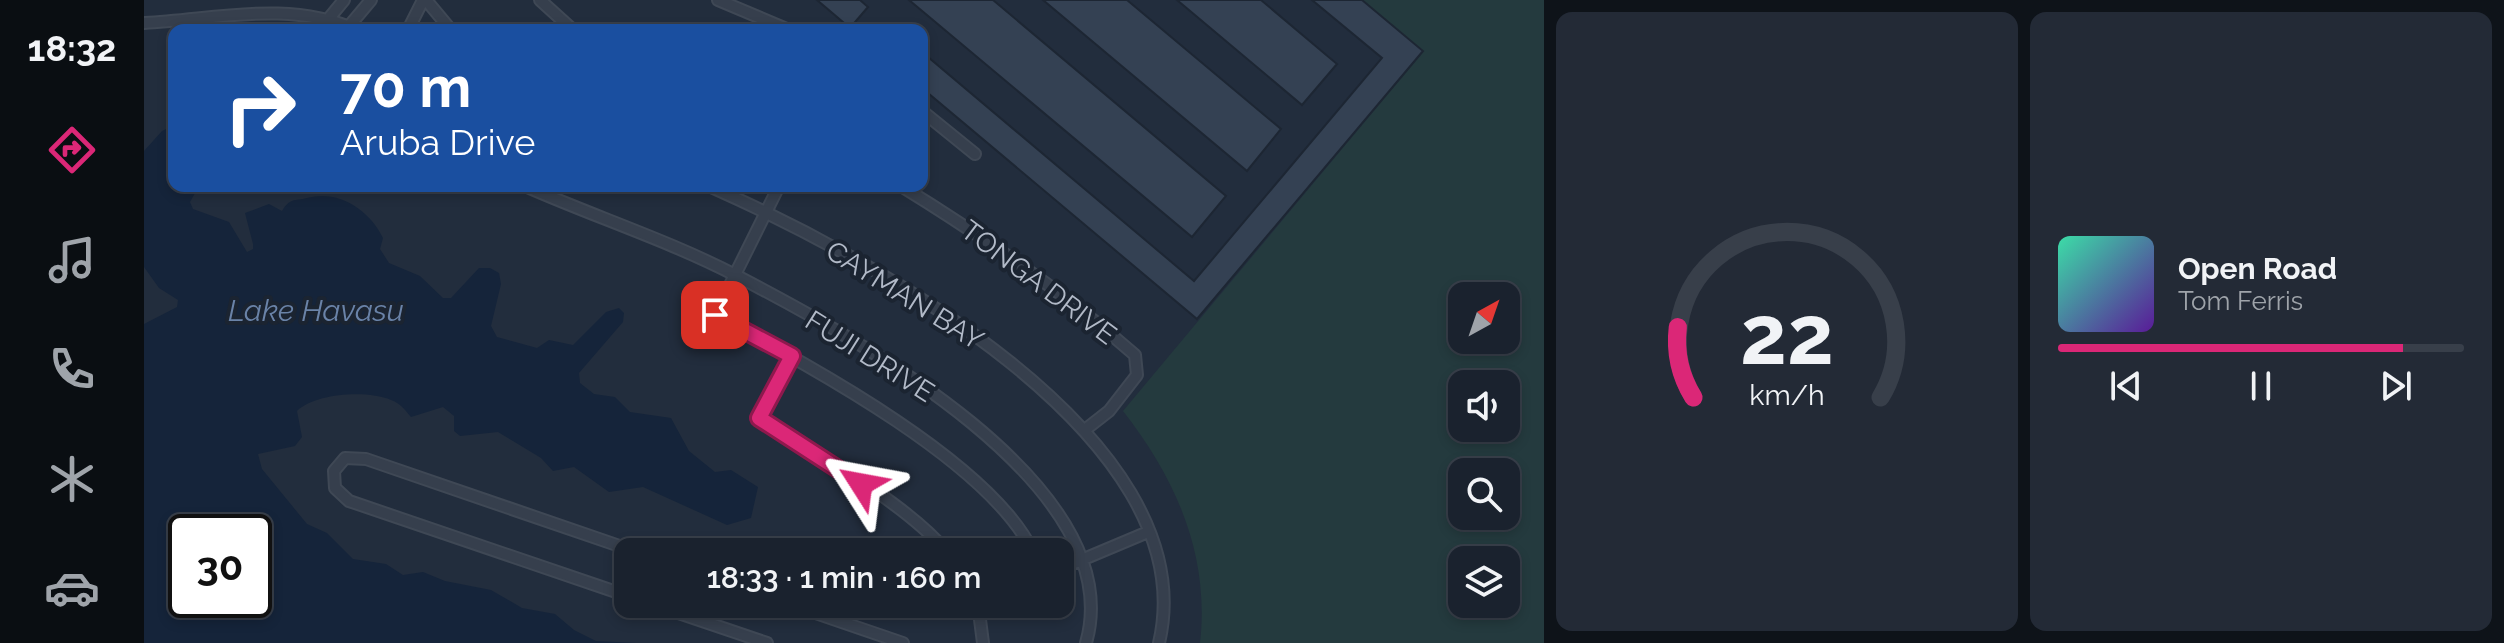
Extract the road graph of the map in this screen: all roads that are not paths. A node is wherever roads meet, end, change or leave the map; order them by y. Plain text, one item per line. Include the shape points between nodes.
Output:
1 (344, 0) edge
2 (371, 0) edge
3 (425, 0) edge
4 (540, 0) edge
5 (718, 0) edge
6 (330, 17) junction
7 (144, 23) edge
8 (345, 24) edge
9 (356, 24) edge
10 (411, 24) edge
11 (446, 24) edge
12 (566, 24) edge
13 (775, 24) edge
14 (928, 116) edge
15 (975, 154) dead end
16 (539, 192) edge
17 (723, 192) edge
18 (776, 192) edge
19 (911, 192) edge
20 (766, 211) junction
21 (735, 275) junction
22 (792, 356) junction
23 (1086, 429) junction
24 (1148, 532) junction
25 (932, 538) edge
26 (1025, 538) edge
27 (614, 544) edge
28 (1084, 559) junction
29 (1074, 563) edge
30 (614, 591) edge
31 (695, 618) edge
32 (830, 618) edge
33 (980, 618) edge
34 (767, 643) edge
35 (903, 643) edge
36 (983, 643) edge
37 (1086, 643) edge
38 (1159, 643) edge

1 - 6 street
2 - 9 street
3 - 10 street
3 - 11 street
4 - 12 street
5 - 13 street
6 - 7 street via 273,2
6 - 8 street
14 - 15 street
16 - 21 street, FUJI DRIVE
17 - 20 street, CAYMAN BAY
18 - 20 street
19 - 23 street, TONGA DRIVE via 1078,305 1135,355 1137,375 1109,411
20 - 21 street
20 - 23 street, CAYMAN BAY via 932,308 1039,386
21 - 22 street via 715,315
21 - 28 street, FUJI DRIVE via 870,353 1002,448 1051,499
22 - 25 street via 759,418 841,469
22 - 26 street via 971,477
23 - 24 street via 1131,494
24 - 28 street
24 - 38 street via 1164,601
27 - 30 street via 366,459 345,458 334,471 335,488 349,501
28 - 29 street
28 - 37 street, FUJI DRIVE via 1092,600
31 - 34 street
32 - 35 street
33 - 36 street

